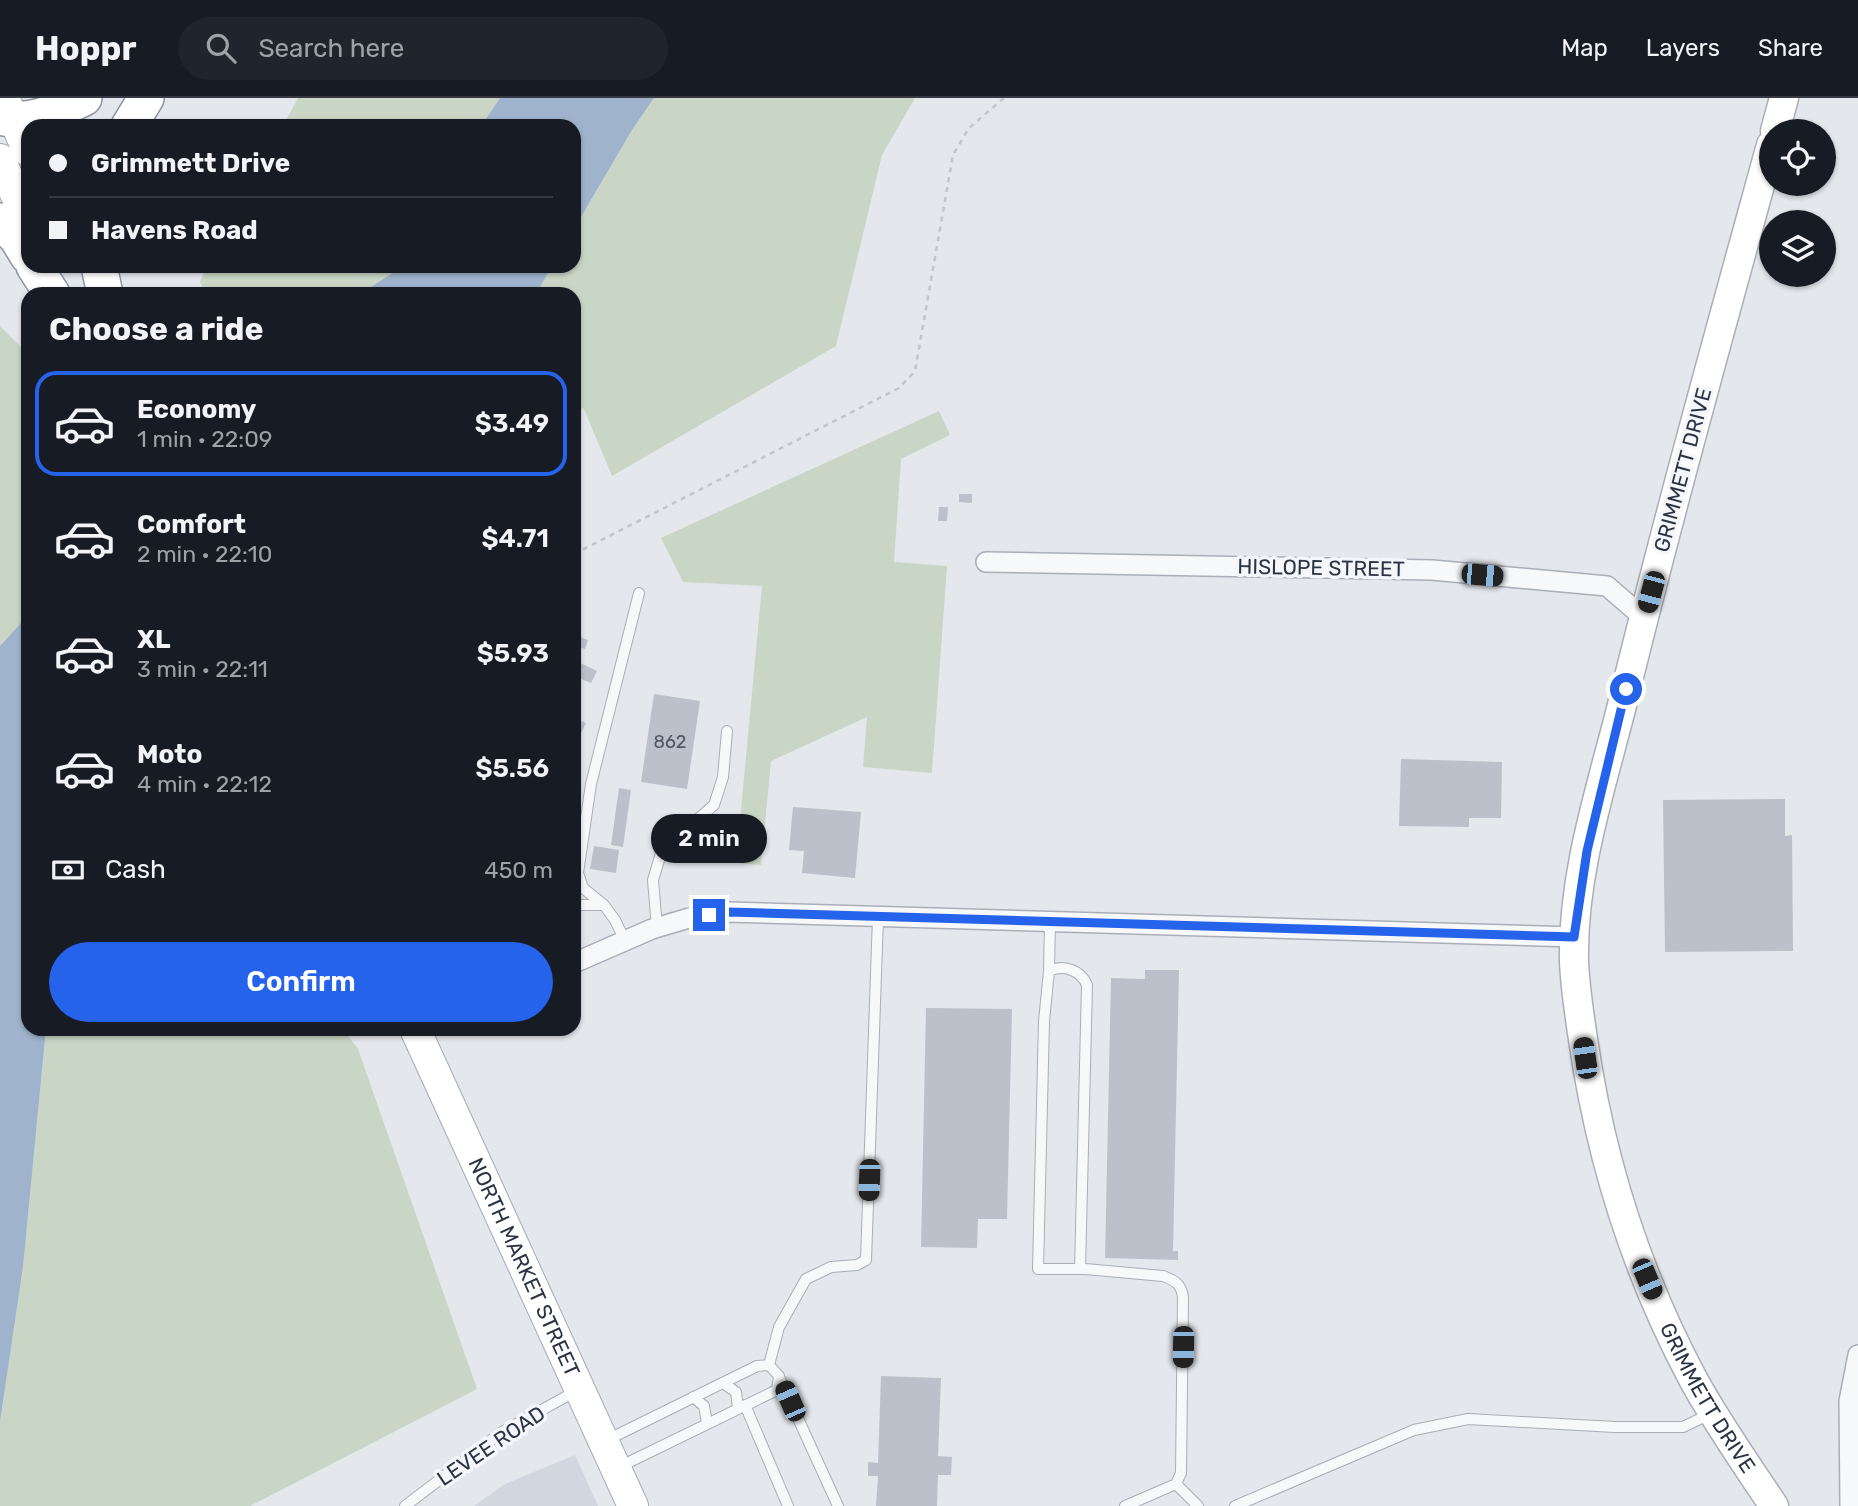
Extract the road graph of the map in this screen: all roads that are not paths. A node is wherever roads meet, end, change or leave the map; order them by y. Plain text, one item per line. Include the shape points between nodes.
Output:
1 (84, 98) edge
2 (146, 98) edge
3 (1784, 98) edge
4 (30, 119) edge
5 (133, 119) edge
6 (1778, 119) edge
7 (0, 159) edge
8 (1759, 190) edge
9 (21, 207) edge
10 (0, 221) edge
11 (21, 243) edge
12 (986, 562) dead end
13 (639, 593) dead end
14 (1644, 618) junction
15 (727, 731) dead end
16 (581, 852) edge
17 (581, 882) edge
18 (581, 905) edge
19 (604, 905) junction
20 (878, 917) junction
21 (1050, 922) junction
22 (657, 928) junction
23 (1574, 937) junction
24 (625, 941) junction
25 (581, 960) edge
26 (1049, 971) junction
27 (420, 1036) edge
28 (1080, 1269) junction
29 (1858, 1355) edge
30 (769, 1365) junction
31 (779, 1376) junction
32 (723, 1382) junction
33 (579, 1388) junction
34 (693, 1397) junction
35 (741, 1407) junction
36 (1714, 1412) junction
37 (707, 1423) junction
38 (603, 1441) junction
39 (1854, 1455) edge
40 (616, 1468) junction
41 (1176, 1484) junction
42 (405, 1506) edge
43 (633, 1506) edge
44 (788, 1506) edge
45 (838, 1506) edge
46 (1125, 1506) edge
47 (1198, 1506) edge
48 (1235, 1506) edge
49 (1774, 1506) edge
50 (1850, 1506) edge

1 - 4 highway
2 - 5 highway
3 - 6 main road
7 - 9 main road
8 - 14 main road, GRIMMETT DRIVE
10 - 11 highway
12 - 14 street, HISLOPE STREET via 1432,570 1607,586
13 - 16 lane via 591,784
14 - 23 main road, GRIMMETT DRIVE via 1594,817
15 - 22 lane via 723,777 714,805 662,850 653,880
17 - 19 lane
18 - 19 lane
19 - 24 lane
20 - 21 street
20 - 22 street via 728,912
20 - 30 lane via 866,1259 806,1279 779,1327
21 - 23 street
21 - 26 lane
22 - 24 street
23 - 36 main road, GRIMMETT DRIVE via 1585,1058 1614,1180 1651,1289
24 - 25 street
26 - 28 lane via 1072,970 1087,985
26 - 28 lane via 1038,1269
27 - 33 main road, NORTH MARKET STREET
28 - 41 lane via 1163,1276 1181,1287 1181,1473
29 - 39 street via 1849,1401
30 - 31 lane
30 - 32 lane
31 - 35 lane via 777,1390
31 - 45 lane
32 - 34 lane
32 - 35 lane via 736,1392
33 - 38 main road, NORTH MARKET STREET
33 - 42 lane, LEVEE ROAD via 502,1432
34 - 37 lane via 704,1406
34 - 38 lane
35 - 37 lane
35 - 44 lane
36 - 48 lane via 1683,1427 1468,1419 1414,1430
36 - 49 main road, GRIMMETT DRIVE
37 - 40 lane
38 - 40 main road, NORTH MARKET STREET
39 - 50 street
40 - 43 main road, NORTH MARKET STREET
41 - 46 lane
41 - 47 lane

